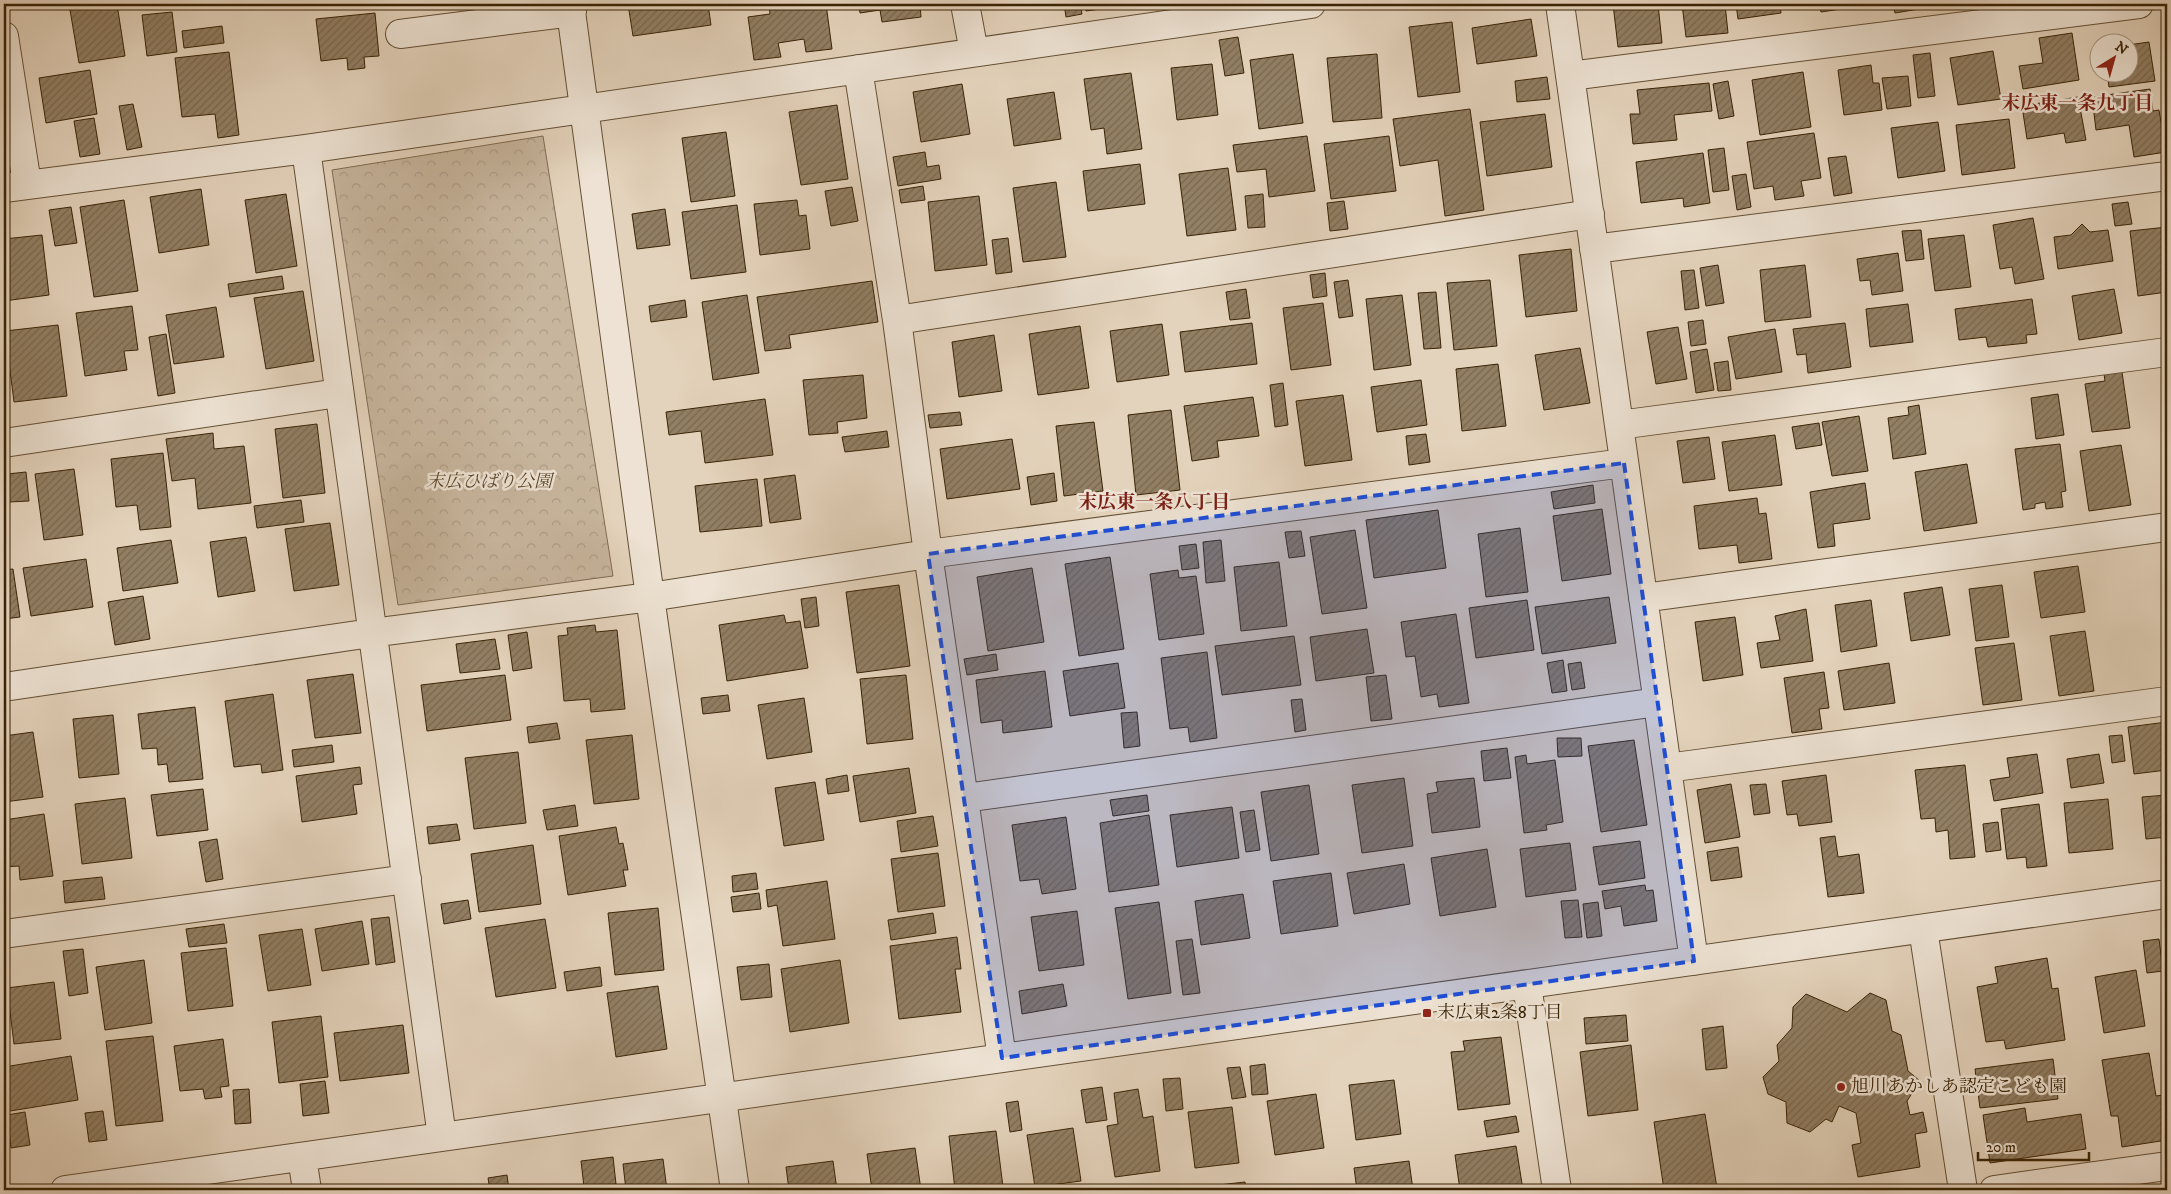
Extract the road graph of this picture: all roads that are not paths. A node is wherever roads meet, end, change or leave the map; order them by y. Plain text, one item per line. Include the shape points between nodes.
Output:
1 (965, 4) edge
2 (1311, 4) edge
3 (1560, 4) edge
4 (2139, 4) edge
5 (571, 8) edge
6 (400, 34) dead end
7 (4, 36) edge
8 (974, 52) junction
9 (858, 69) junction
10 (1570, 76) junction
11 (585, 108) junction
12 (306, 149) junction
13 (2167, 176) edge
14 (15, 186) edge
15 (1590, 214) junction
16 (1594, 249) junction
17 (897, 320) junction
18 (2167, 352) edge
19 (338, 393) junction
20 (1619, 425) junction
21 (4, 444) edge
22 (1624, 464) junction
23 (2167, 528) edge
24 (928, 554) junction
25 (650, 597) junction
26 (1643, 598) junction
27 (371, 633) junction
28 (4, 687) edge
29 (2167, 701) edge
30 (1658, 702) junction
31 (1667, 768) junction
32 (965, 798) junction
33 (407, 879) junction
34 (2167, 894) edge
35 (1923, 929) junction
36 (4, 934) edge
37 (1694, 961) junction
38 (1527, 985) junction
39 (1002, 1058) junction
40 (722, 1098) junction
41 (442, 1137) junction
42 (302, 1157) junction
43 (2167, 1166) edge
44 (66, 1190) edge
45 (306, 1190) edge
46 (735, 1190) edge
47 (1557, 1190) edge
48 (1963, 1190) edge
49 (1994, 1190) edge

1 - 8 street
2 - 8 street
3 - 10 street
4 - 10 street
5 - 6 street
5 - 11 street
7 - 14 street
8 - 9 street
9 - 11 street
9 - 17 street
10 - 15 street
11 - 12 street
11 - 25 street
12 - 14 street
12 - 19 street
13 - 16 street
15 - 16 street
15 - 17 street
16 - 20 street
17 - 24 street
18 - 20 street
19 - 21 street
19 - 27 street
20 - 22 street
22 - 24 street
22 - 26 street
23 - 26 street
24 - 25 street
24 - 32 street
25 - 27 street
25 - 40 street
26 - 30 street
27 - 28 street
27 - 33 street
29 - 31 street
30 - 31 street
30 - 32 street
31 - 37 street
32 - 39 street
33 - 36 street
33 - 41 street
34 - 35 street
35 - 37 street
35 - 48 street
37 - 38 street
38 - 39 street
38 - 47 street
39 - 40 street
40 - 41 street
40 - 46 street
41 - 42 street
42 - 44 street
42 - 45 street
43 - 49 street

